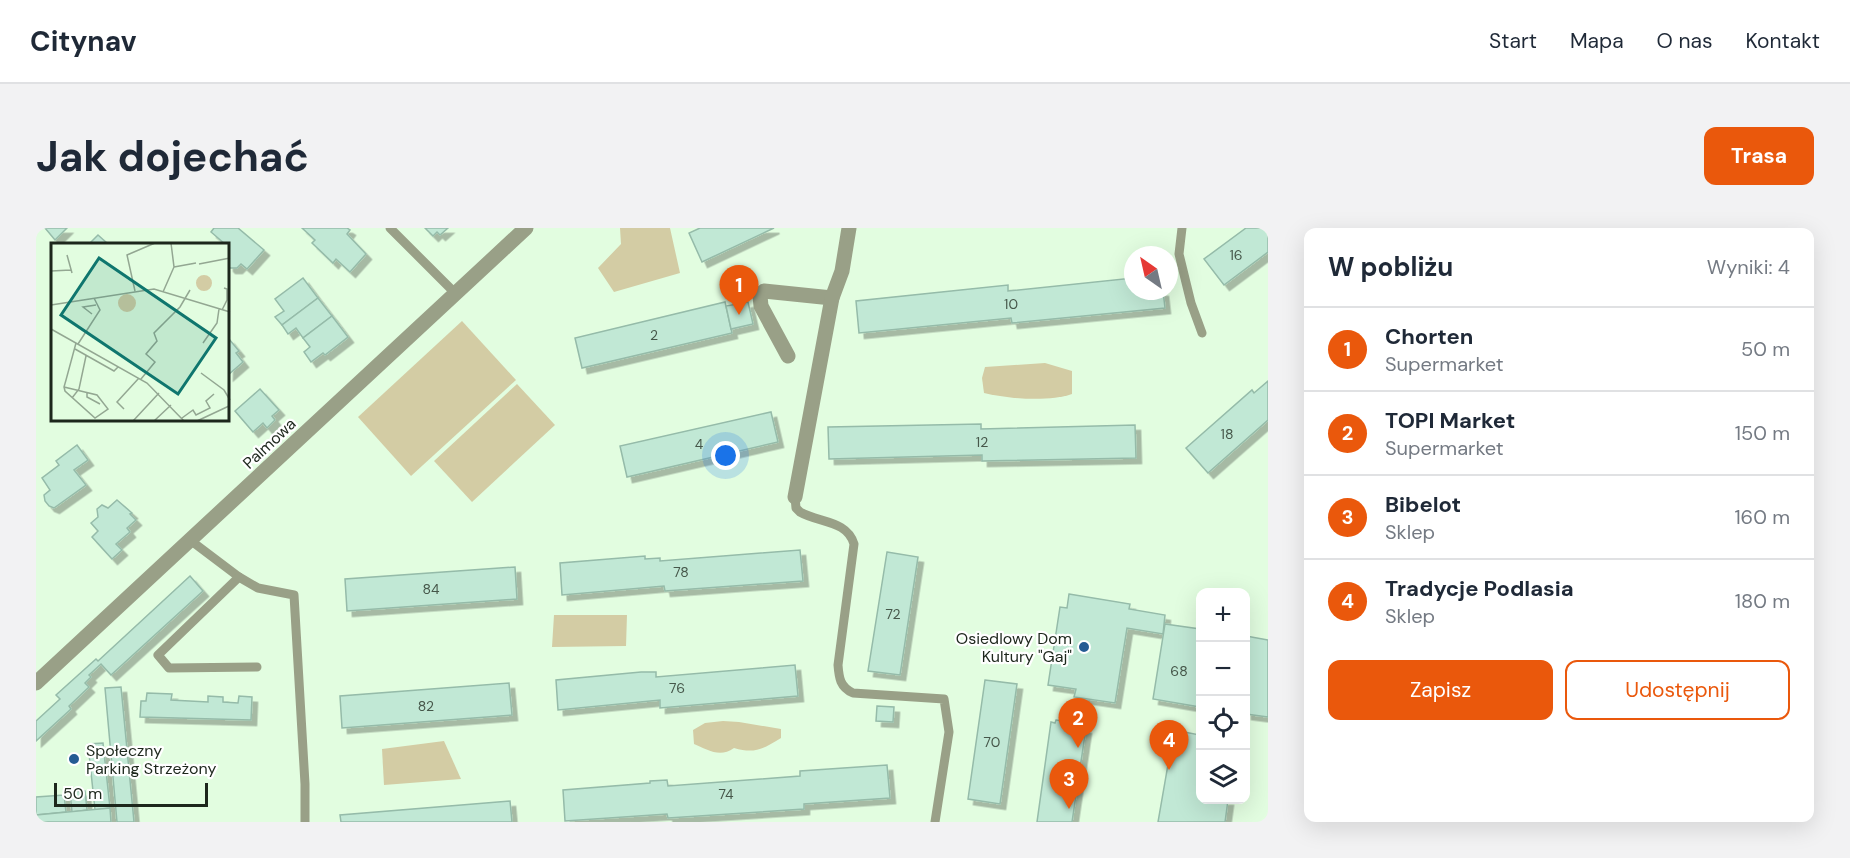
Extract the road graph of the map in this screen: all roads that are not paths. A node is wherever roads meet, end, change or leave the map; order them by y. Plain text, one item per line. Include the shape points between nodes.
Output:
1 (390, 228) edge
2 (526, 228) edge
3 (849, 228) edge
4 (1182, 228) edge
5 (455, 293) junction
6 (832, 298) junction
7 (1202, 333) dead end
8 (788, 356) dead end
9 (795, 497) joint
10 (190, 540) junction
11 (239, 577) junction
12 (257, 668) dead end
13 (36, 683) edge
14 (305, 822) edge
15 (935, 822) edge

1 - 5 lane
2 - 5 street, Palmowa
3 - 6 street via 842,271
4 - 7 lane via 1179,254
5 - 10 street, Palmowa
6 - 8 street via 764,291 760,296 760,306
6 - 9 street
9 - 15 lane via 800,512 843,527 852,536 838,665 846,690 944,699 949,732
10 - 11 lane
10 - 13 street, Palmowa
11 - 12 lane via 158,655 169,668
11 - 14 lane via 258,588 294,595

